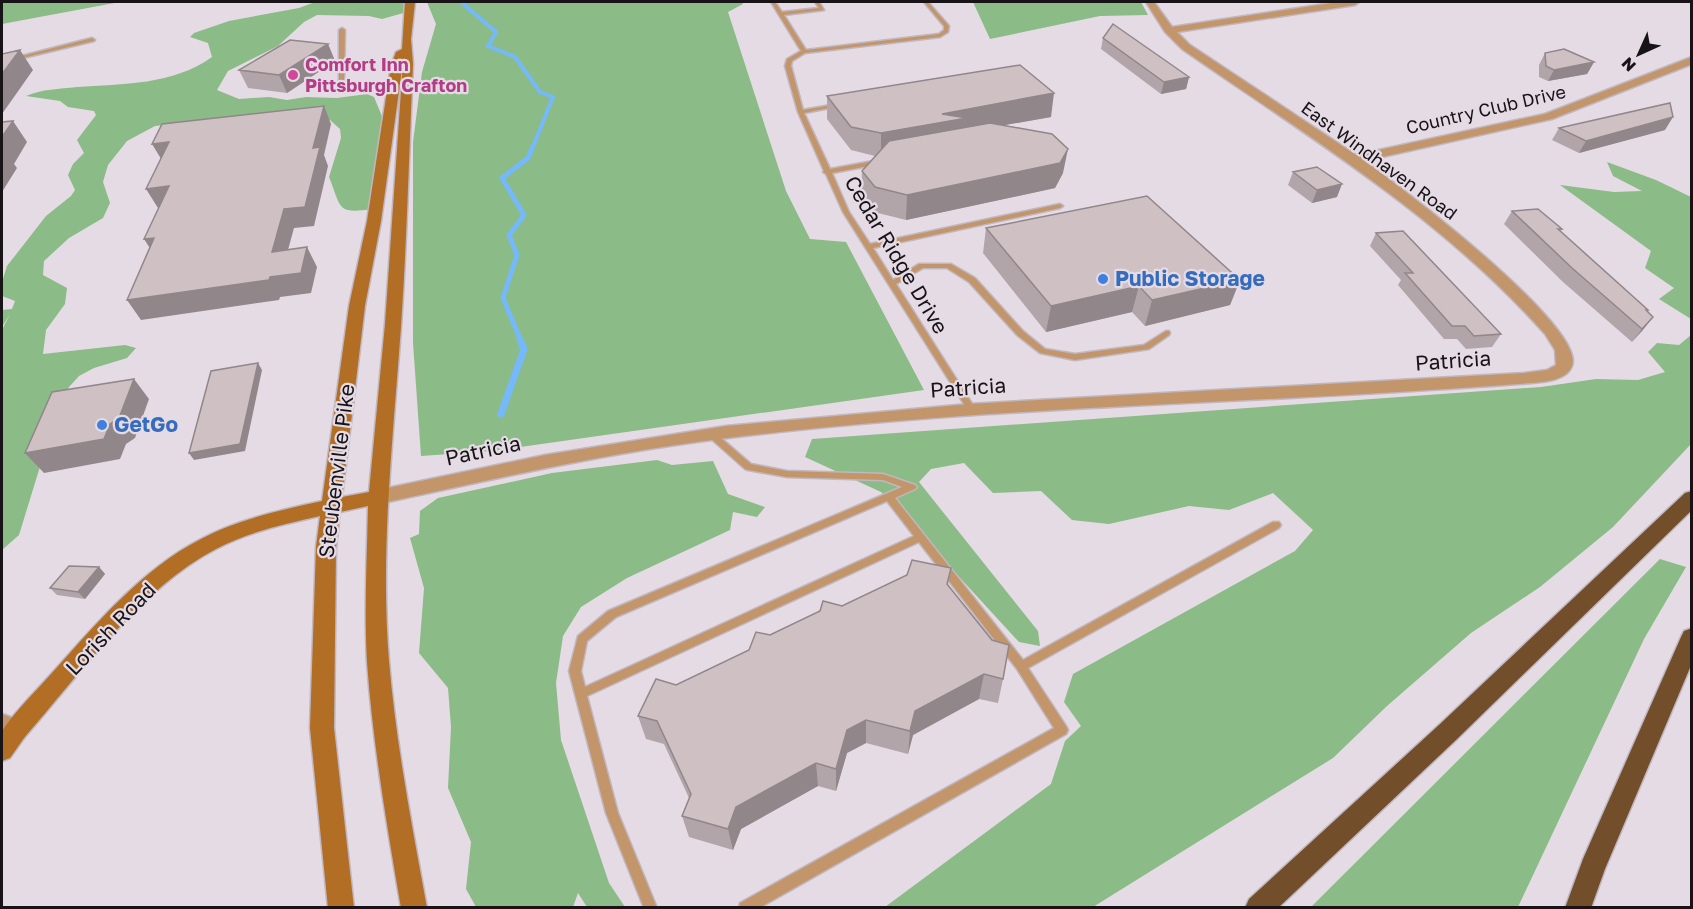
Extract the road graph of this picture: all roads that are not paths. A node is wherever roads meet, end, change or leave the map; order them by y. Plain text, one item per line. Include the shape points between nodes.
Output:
1 (411, 2) edge
2 (773, 2) edge
3 (817, 2) edge
4 (926, 2) edge
5 (1150, 2) edge
6 (1355, 2) edge
7 (781, 14) junction
8 (342, 30) dead end
9 (1169, 30) junction
10 (406, 39) junction
11 (92, 40) dead end
12 (804, 52) junction
13 (1692, 60) edge
14 (2, 62) edge
15 (393, 88) junction
16 (846, 104) edge
17 (801, 112) junction
18 (1351, 160) junction
19 (885, 161) edge
20 (826, 172) junction
21 (1060, 206) dead end
22 (868, 247) junction
23 (891, 284) junction
24 (1166, 333) dead end
25 (1564, 367) joint
26 (972, 410) junction
27 (712, 435) junction
28 (378, 497) junction
29 (889, 497) junction
30 (1692, 498) edge
31 (330, 507) junction
32 (1276, 525) dead end
33 (920, 537) junction
34 (1692, 637) edge
35 (1021, 666) junction
36 (581, 694) junction
37 (9, 727) edge
38 (2, 750) edge
39 (340, 908) edge
40 (414, 908) edge
41 (651, 908) edge
42 (746, 908) edge
43 (1258, 908) edge
44 (1578, 908) edge

1 - 10 main road, Steubenville Pike
2 - 7 lane
3 - 7 lane via 822,9
4 - 12 lane via 947,26 940,35
5 - 9 street, East Windhaven Road
6 - 9 street
7 - 12 lane
8 - 15 lane via 341,85 356,89
9 - 18 street, East Windhaven Road via 1186,47
10 - 15 main road, Steubenville Pike
10 - 28 main road, Steubenville Pike via 408,64 393,324
11 - 14 lane
12 - 17 lane, Cedar Ridge Drive via 789,60 788,66
13 - 18 street, Country Club Drive via 1558,114
15 - 31 main road, Steubenville Pike via 357,306
16 - 17 lane
17 - 20 lane, Cedar Ridge Drive
18 - 25 street, East Windhaven Road via 1432,218 1470,251 1542,321 1563,349
19 - 20 lane
20 - 22 lane, Cedar Ridge Drive
21 - 22 lane
22 - 23 lane, Cedar Ridge Drive
23 - 24 lane via 922,266 948,266 972,280 1020,333 1043,351 1075,357 1146,346
23 - 26 lane, Cedar Ridge Drive
25 - 26 street, Patricia via 1549,375 1512,380
26 - 27 street, Patricia
27 - 28 street, Patricia via 545,462
27 - 29 lane via 748,466 786,474 882,477 912,487
28 - 31 main road, Lorish Road
28 - 40 main road, Steubenville Pike via 378,661 390,771
29 - 33 lane
29 - 36 lane via 612,614 582,639 575,671
30 - 43 highway
31 - 37 main road, Lorish Road via 242,530 191,553 136,598
31 - 39 main road, Steubenville Pike via 322,728
32 - 35 lane
33 - 35 lane
33 - 36 lane
34 - 44 highway
35 - 42 lane via 1062,730
36 - 41 lane via 612,813
37 - 38 main road, Lorish Road

